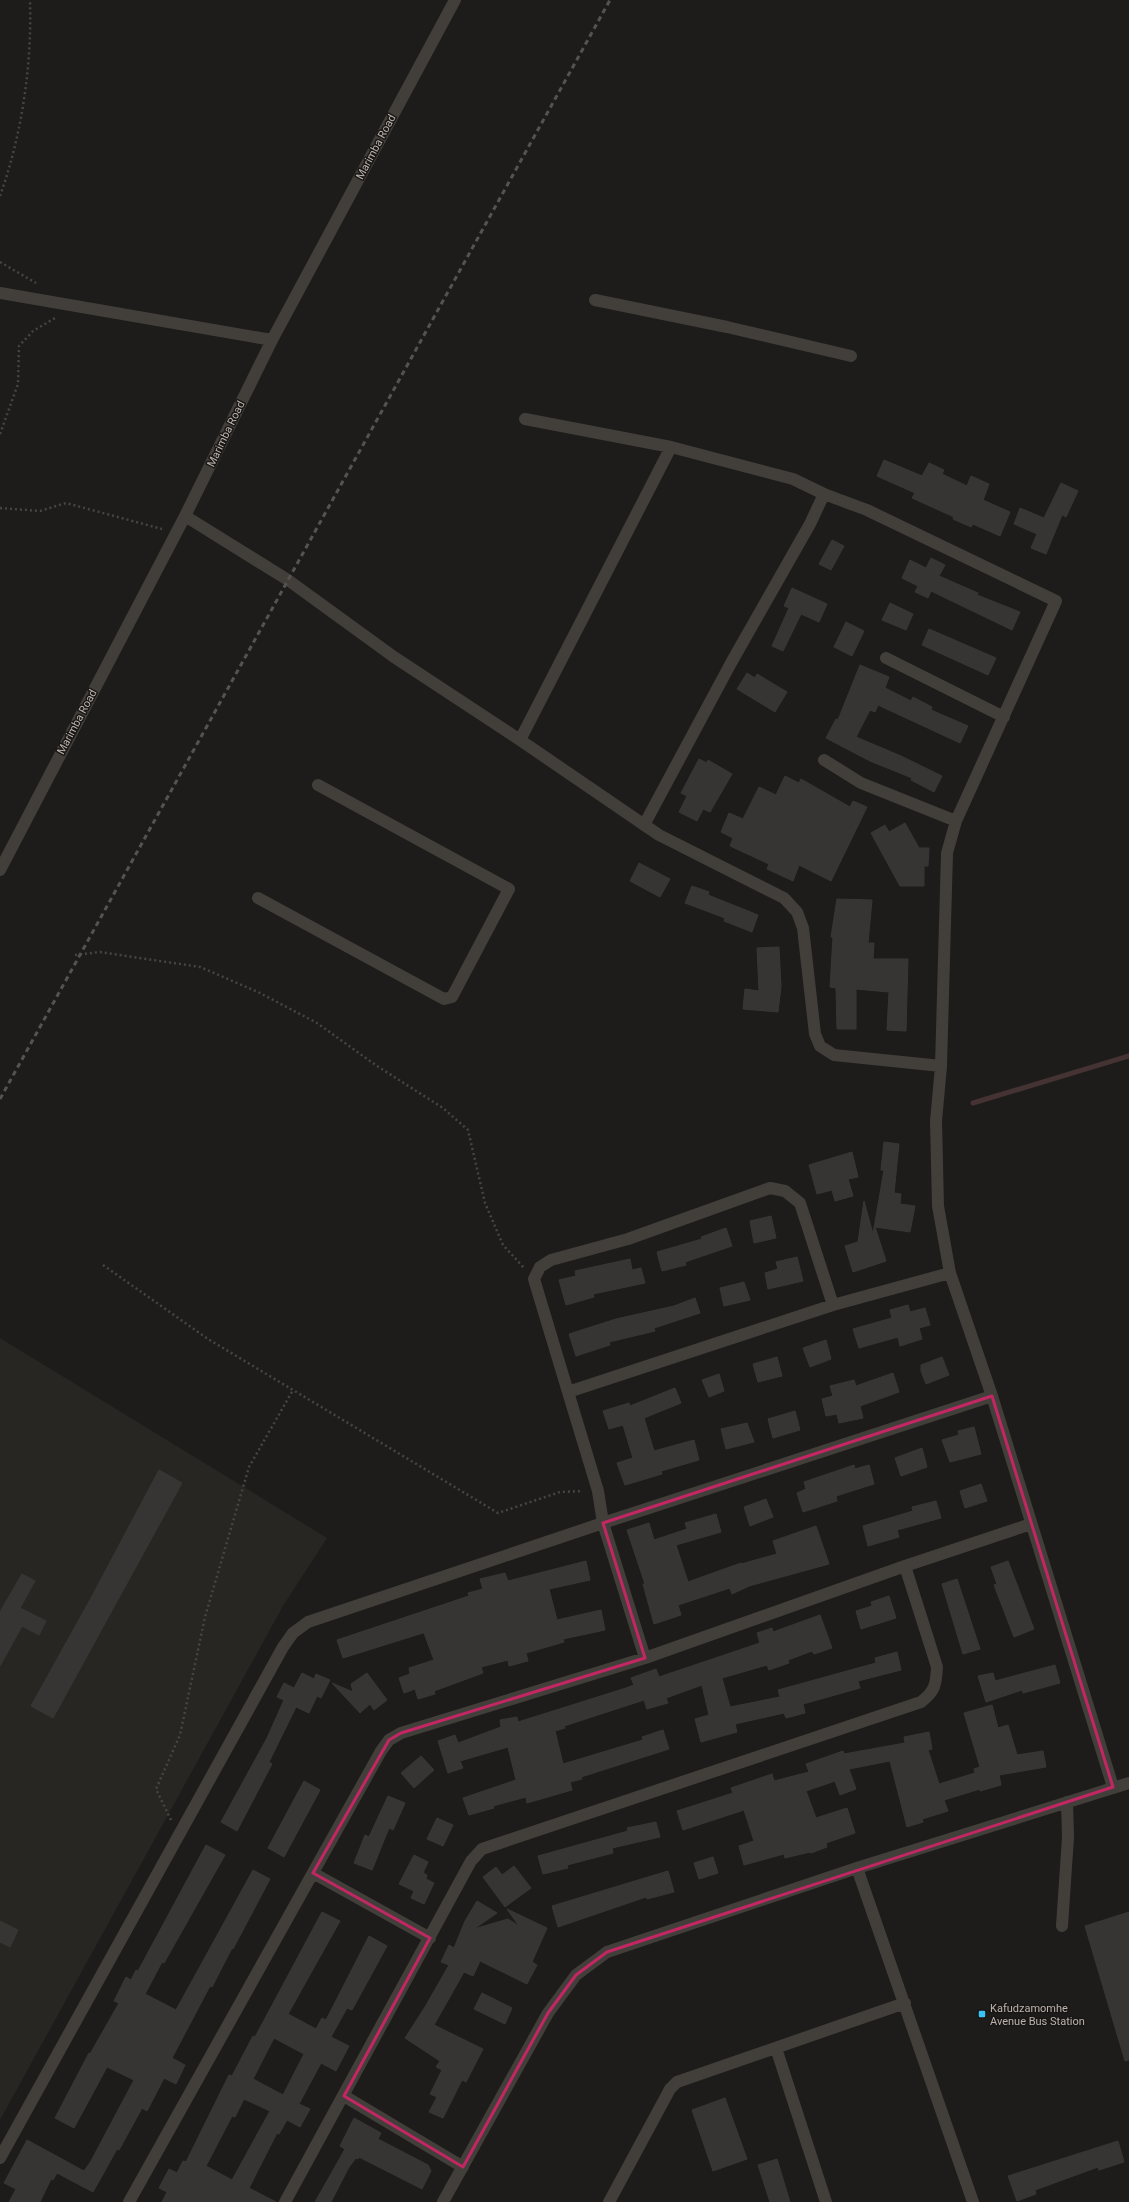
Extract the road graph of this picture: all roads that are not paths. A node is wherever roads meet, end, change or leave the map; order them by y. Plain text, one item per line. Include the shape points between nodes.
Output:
1 (455, 0) edge
2 (0, 293) edge
3 (595, 300) dead end
4 (272, 340) junction
5 (851, 356) dead end
6 (525, 419) dead end
7 (671, 447) junction
8 (824, 494) junction
9 (185, 516) junction
10 (886, 658) dead end
11 (1004, 716) junction
12 (520, 740) junction
13 (824, 760) dead end
14 (318, 785) dead end
15 (956, 821) junction
16 (644, 824) junction
17 (0, 870) edge
18 (258, 898) dead end
19 (941, 1066) junction
20 (950, 1273) junction
21 (833, 1306) junction
22 (568, 1392) junction
23 (992, 1396) junction
24 (603, 1523) junction
25 (1031, 1524) junction
26 (905, 1566) junction
27 (645, 1658) junction
28 (1129, 1783) edge
29 (1113, 1787) junction
30 (1067, 1802) junction
31 (857, 1868) junction
32 (312, 1873) junction
33 (1062, 1926) dead end
34 (430, 1938) junction
35 (905, 2003) junction
36 (776, 2048) junction
37 (344, 2096) junction
38 (0, 2158) edge
39 (463, 2167) junction
40 (129, 2202) edge
41 (285, 2202) edge
42 (444, 2202) edge
43 (609, 2202) edge
44 (826, 2202) edge
45 (973, 2202) edge

1 - 4 street, Marimba Road
2 - 4 street
3 - 5 street
4 - 9 street, Marimba Road
6 - 7 street
7 - 8 street via 793,479
7 - 12 street
8 - 11 street via 867,510 1056,601
8 - 16 street via 810,524
9 - 12 street via 288,580 394,657
9 - 17 street, Marimba Road
10 - 11 street
11 - 15 street
12 - 16 street
13 - 15 street via 861,784
14 - 18 street via 509,889 452,997 444,999
15 - 19 street via 947,853
16 - 19 street via 659,835 784,898 797,912 803,928 815,1034 820,1046 834,1055
19 - 20 street via 936,1121 938,1206
20 - 21 street
20 - 23 street
21 - 22 street
21 - 22 street via 800,1203 785,1191 770,1188 628,1239 551,1260 540,1267 534,1279
22 - 24 street via 598,1491
23 - 24 street
23 - 25 street
24 - 27 street
24 - 38 street via 308,1622 293,1633
25 - 26 street
25 - 29 street
26 - 27 street
26 - 34 street via 937,1667 932,1694 920,1702 482,1849 471,1861
27 - 32 street via 400,1733 389,1740
28 - 29 street
29 - 30 street
30 - 31 street
30 - 33 street via 1068,1837
31 - 35 street
31 - 39 street via 607,1952 576,1975 548,2013
32 - 34 street
32 - 40 street
34 - 37 street
35 - 36 street
35 - 45 street
36 - 43 street via 677,2082 670,2090
36 - 44 street
37 - 39 street
37 - 41 street
39 - 42 street

